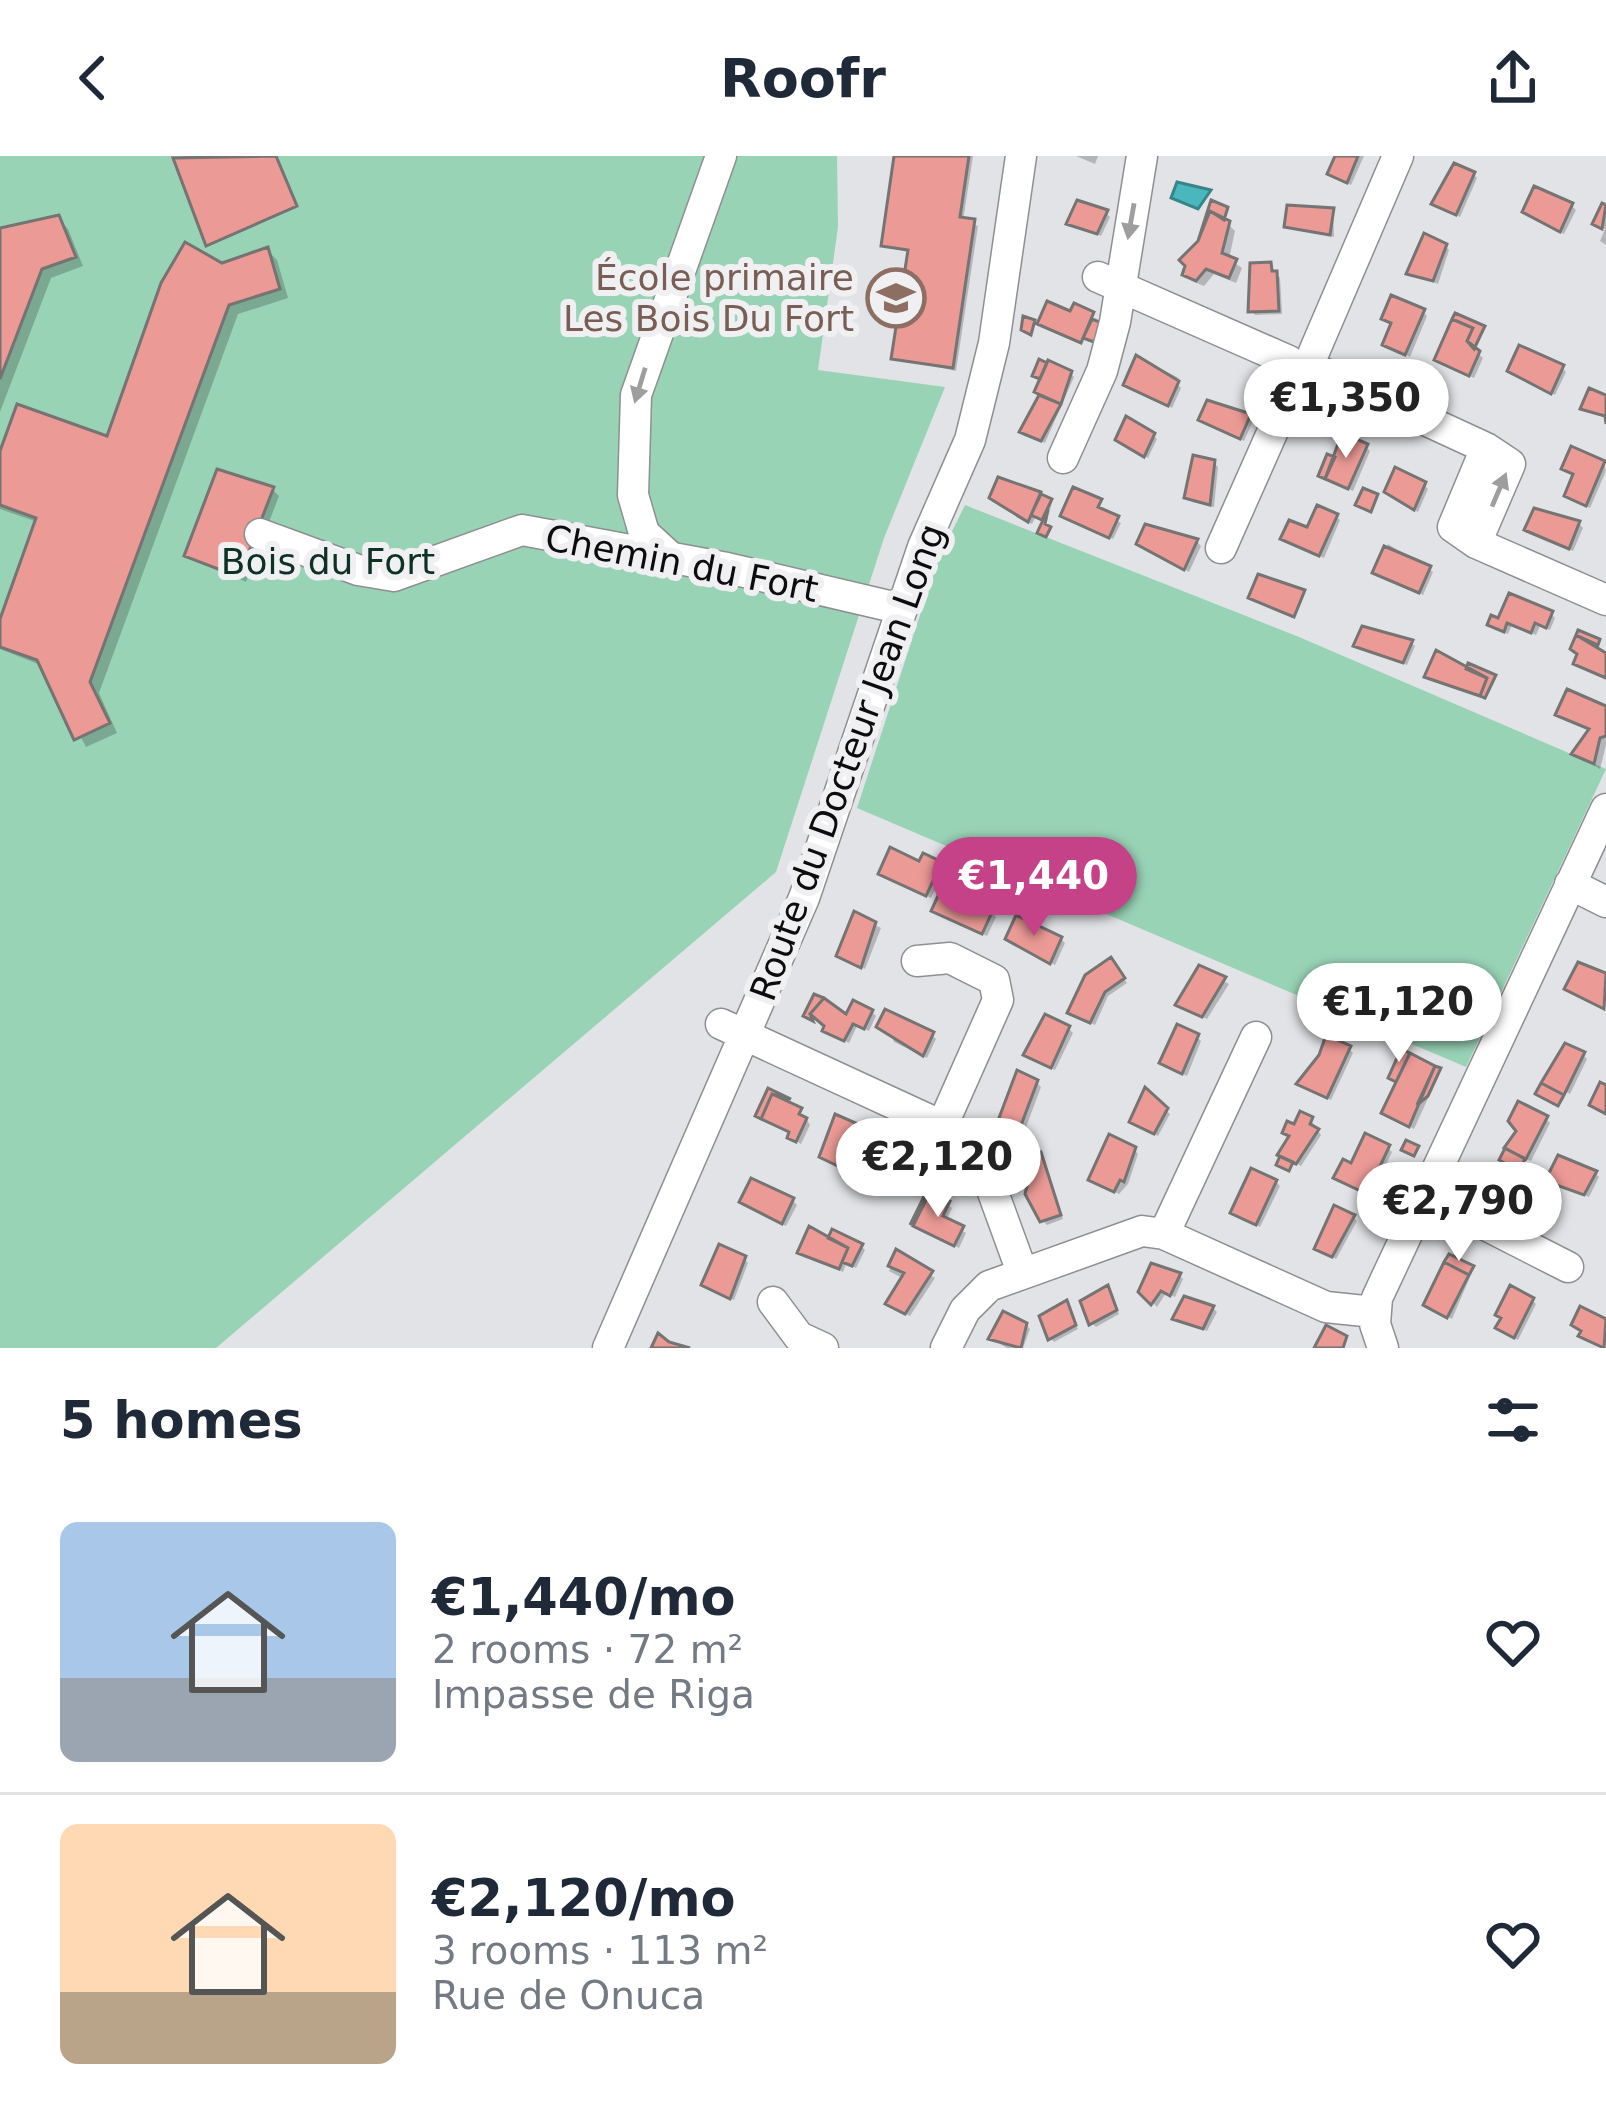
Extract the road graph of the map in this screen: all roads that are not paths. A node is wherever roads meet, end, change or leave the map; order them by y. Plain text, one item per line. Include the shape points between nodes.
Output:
1 (721, 156) edge
2 (1021, 156) edge
3 (1142, 156) edge
4 (1398, 156) edge
5 (1109, 282) junction
6 (1305, 367) junction
7 (1064, 458) dead end
8 (260, 534) dead end
9 (1220, 548) dead end
10 (668, 556) junction
11 (1606, 600) edge
12 (902, 609) junction
13 (1606, 809) edge
14 (1570, 884) junction
15 (1606, 902) edge
16 (917, 961) dead end
17 (733, 1029) junction
18 (1256, 1037) dead end
19 (943, 1124) junction
20 (1423, 1192) junction
21 (1164, 1234) junction
22 (1568, 1267) dead end
23 (1022, 1272) junction
24 (773, 1302) dead end
25 (1374, 1312) junction
26 (608, 1348) edge
27 (823, 1348) edge
28 (946, 1348) edge
29 (1383, 1348) edge

1 -> 10 street via 635,394 633,495 644,532
2 - 12 street, Route du Docteur Jean Long via 983,395
3 -> 5 street
4 - 6 street
5 - 6 street
5 - 7 street via 1102,370
6 - 9 street
6 - 11 street via 1510,464 1477,543
8 - 10 street, Chemin du Fort via 394,576 522,530
10 - 12 street, Chemin du Fort
12 - 17 street, Route du Docteur Jean Long via 812,879
13 - 14 street
14 - 15 street
14 - 20 street
16 - 19 street via 950,958 994,980 998,1000
17 - 19 street
17 - 26 street, Route du Docteur Jean Long
18 - 21 street
19 - 23 street via 964,1136 982,1162
20 - 22 street
20 - 25 street
21 - 23 street via 1142,1231
21 - 25 street via 1326,1306
23 - 28 street via 989,1286 964,1310
24 - 27 street via 800,1337
25 - 29 street

